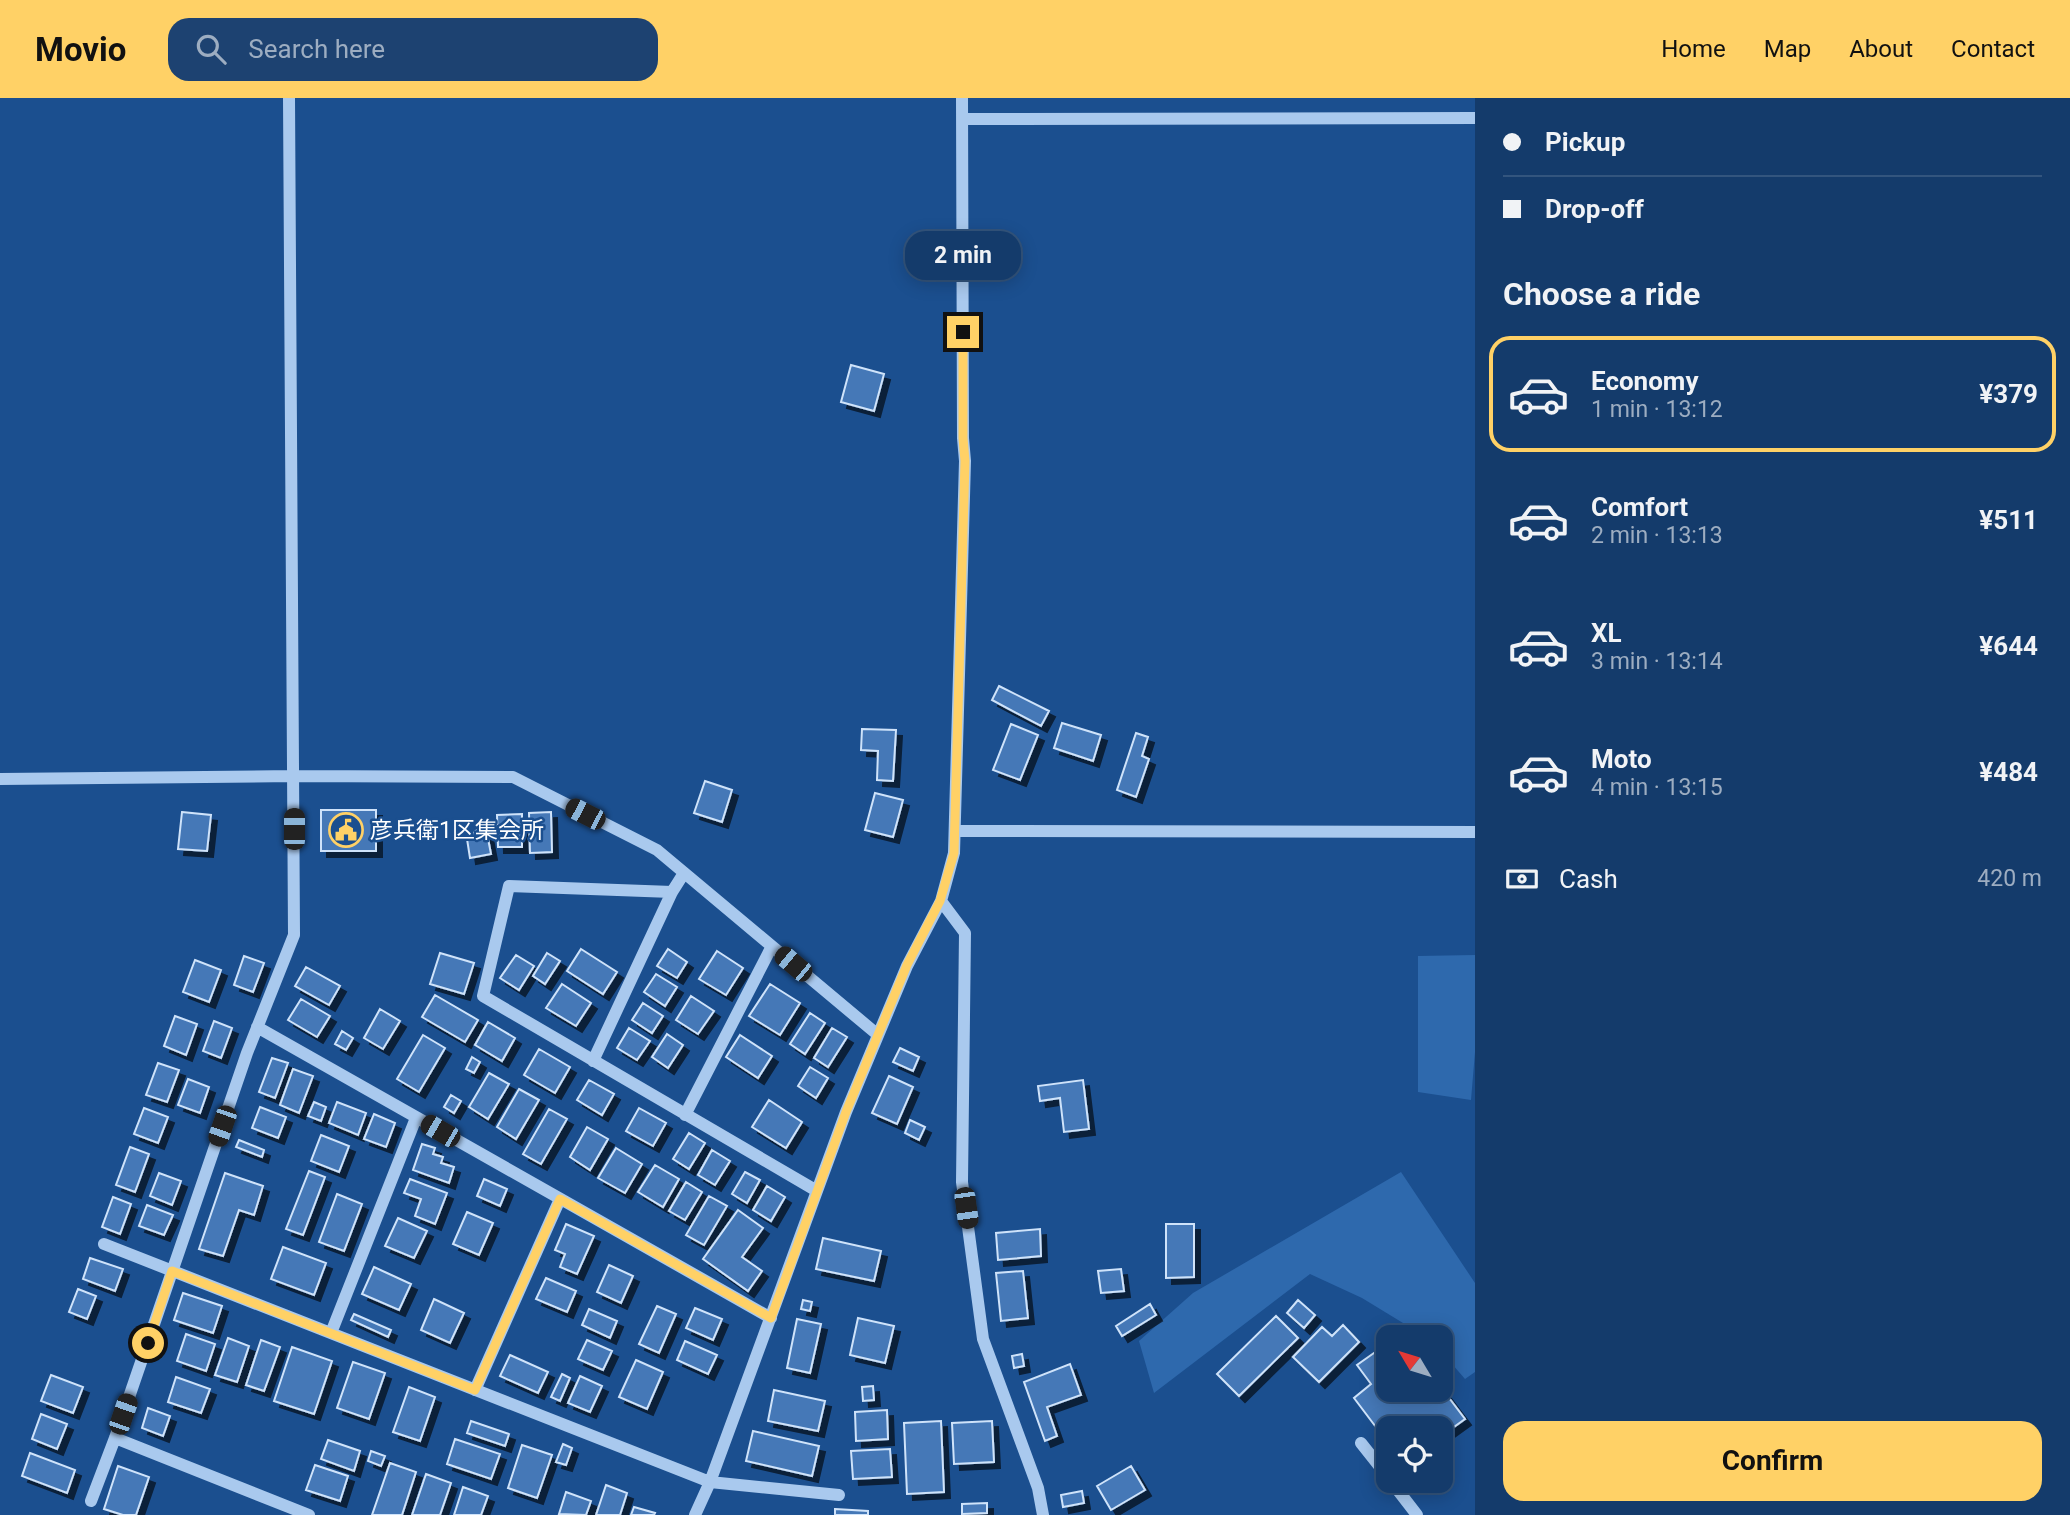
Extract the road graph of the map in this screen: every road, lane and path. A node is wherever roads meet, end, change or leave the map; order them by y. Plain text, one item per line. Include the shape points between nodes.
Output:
1 (289, 98) edge
2 (962, 98) edge
3 (1475, 118) edge
4 (962, 119) junction
5 (294, 776) junction
6 (0, 779) edge
7 (955, 831) junction
8 (1475, 832) edge
9 (684, 873) junction
10 (672, 892) junction
11 (940, 901) junction
12 (772, 946) junction
13 (257, 1027) junction
14 (878, 1035) junction
15 (593, 1060) junction
16 (685, 1115) junction
17 (416, 1118) junction
18 (817, 1191) junction
19 (560, 1199) junction
20 (104, 1244) dead end
21 (172, 1271) junction
22 (771, 1318) junction
23 (331, 1333) junction
24 (475, 1390) junction
25 (115, 1438) junction
26 (1361, 1443) dead end
27 (1376, 1462) edge
28 (710, 1482) junction
29 (1400, 1493) edge
30 (839, 1495) dead end
31 (91, 1501) dead end
32 (309, 1515) edge
33 (695, 1515) edge
34 (1043, 1515) edge
35 (1417, 1515) edge

1 - 5 street
2 - 4 street
3 - 4 street
4 - 7 street via 965,461
5 - 6 street
5 - 9 street via 513,777 657,850
5 - 13 street via 294,935
7 - 8 street
7 - 11 street via 954,853
9 - 10 street
9 - 12 street
10 - 15 street
10 - 15 street via 509,886 483,996
11 - 14 street
11 - 34 street via 965,933 962,1182 983,1339 1038,1489
12 - 14 street
12 - 16 street
13 - 17 street
13 - 21 street
14 - 18 street
15 - 16 street
16 - 18 street
17 - 19 street
17 - 23 street
18 - 22 street
19 - 22 street
19 - 24 street
20 - 21 street
21 - 23 street
21 - 25 street
22 - 28 street
23 - 24 street
24 - 28 street
25 - 31 street
25 - 32 street
26 - 27 street
28 - 30 street
28 - 33 street
29 - 35 street

